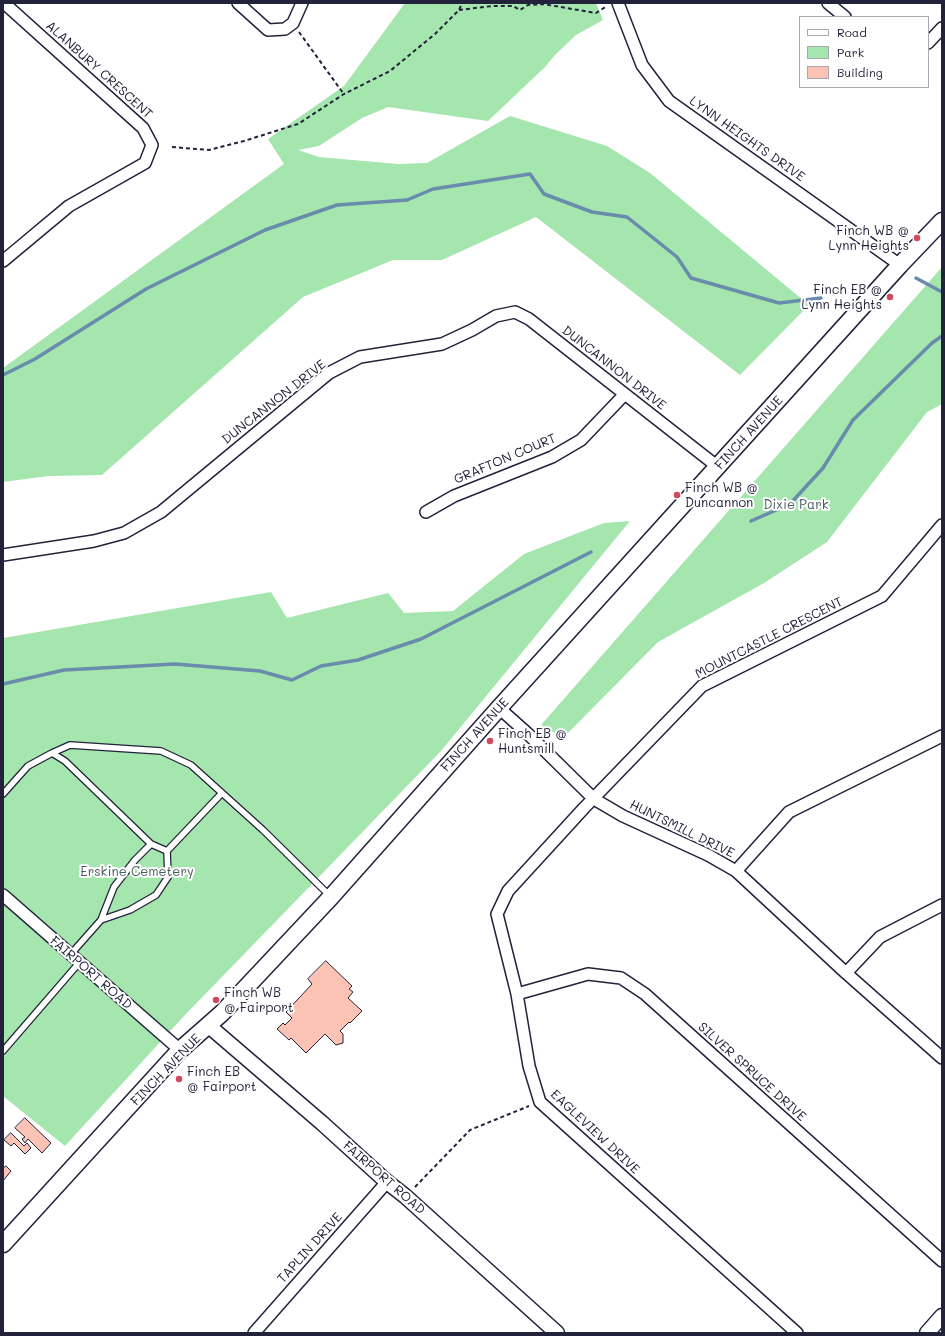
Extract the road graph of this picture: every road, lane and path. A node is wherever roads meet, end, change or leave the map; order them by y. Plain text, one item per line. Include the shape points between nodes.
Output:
1 (4, 3) edge
2 (238, 3) edge
3 (302, 3) edge
4 (462, 3) edge
5 (613, 3) edge
6 (618, 3) edge
7 (828, 3) edge
8 (458, 10) junction
9 (844, 16) edge
10 (293, 23) junction
11 (942, 28) edge
12 (929, 42) edge
13 (344, 94) junction
14 (172, 147) dead end
15 (942, 221) edge
16 (3, 261) edge
17 (900, 265) junction
18 (624, 395) junction
19 (718, 467) junction
20 (426, 512) dead end
21 (942, 525) edge
22 (3, 555) edge
23 (499, 708) junction
24 (942, 736) edge
25 (52, 753) junction
26 (222, 793) junction
27 (3, 794) edge
28 (594, 799) junction
29 (151, 844) junction
30 (167, 851) junction
31 (736, 871) junction
32 (3, 895) edge
33 (331, 897) junction
34 (942, 905) edge
35 (101, 920) junction
36 (75, 959) junction
37 (846, 973) junction
38 (517, 994) junction
39 (209, 1026) junction
40 (180, 1050) junction
41 (3, 1052) edge
42 (942, 1058) edge
43 (540, 1102) junction
44 (387, 1182) junction
45 (405, 1196) junction
46 (3, 1244) edge
47 (942, 1261) edge
48 (942, 1316) edge
49 (254, 1333) edge
50 (558, 1333) edge
51 (797, 1333) edge
52 (927, 1333) edge

1 - 16 street, ALANBURY CRESCENT via 143,128 152,145 145,163 69,206
2 - 10 street via 268,30 285,29
3 - 10 street
4 - 8 path
5 - 8 path via 596,13 543,4 528,5 520,10 513,6 492,6
6 - 17 street, LYNN HEIGHTS DRIVE via 642,65 668,101
7 - 9 street
8 - 13 path via 435,34 390,71
10 - 13 path
11 - 12 street
13 - 14 path via 298,124 244,141 209,150
15 - 17 main road, FINCH AVENUE
17 - 19 main road, FINCH AVENUE
18 - 19 street, DUNCANNON DRIVE
18 - 20 street, GRAFTON COURT via 581,440 552,456 454,496
18 - 22 street, DUNCANNON DRIVE via 529,319 515,312 496,316 442,344 360,357 329,373 161,512 124,533 94,541
19 - 23 main road, FINCH AVENUE
21 - 28 street, MOUNTCASTLE CRESCENT via 882,596 702,686
23 - 28 street, HUNTSMILL DRIVE
23 - 33 main road, FINCH AVENUE
24 - 31 street via 789,812
25 - 26 lane via 70,745 161,751 191,765
25 - 27 lane via 28,766
25 - 29 lane via 65,761
26 - 30 lane
26 - 33 lane
28 - 31 street, HUNTSMILL DRIVE via 623,816 708,855
28 - 38 street, EAGLEVIEW DRIVE via 508,891 497,914
29 - 30 lane
29 - 35 lane via 114,887
30 - 35 lane via 168,877 156,895 130,910
31 - 37 street, HUNTSMILL DRIVE
32 - 36 street, FAIRPORT ROAD
33 - 39 main road, FINCH AVENUE
34 - 37 street via 880,937
35 - 36 lane
36 - 40 street, FAIRPORT ROAD
36 - 41 lane
37 - 42 street, HUNTSMILL DRIVE
38 - 43 street, EAGLEVIEW DRIVE via 529,1066
38 - 47 street, SILVER SPRUCE DRIVE via 588,974 621,978 644,994
39 - 40 main road, FINCH AVENUE
39 - 44 street, FAIRPORT ROAD
40 - 46 main road, FINCH AVENUE
43 - 45 path via 470,1130
43 - 51 street, EAGLEVIEW DRIVE
44 - 45 street, FAIRPORT ROAD
44 - 49 street, TAPLIN DRIVE
45 - 50 street, FAIRPORT ROAD
48 - 52 street

